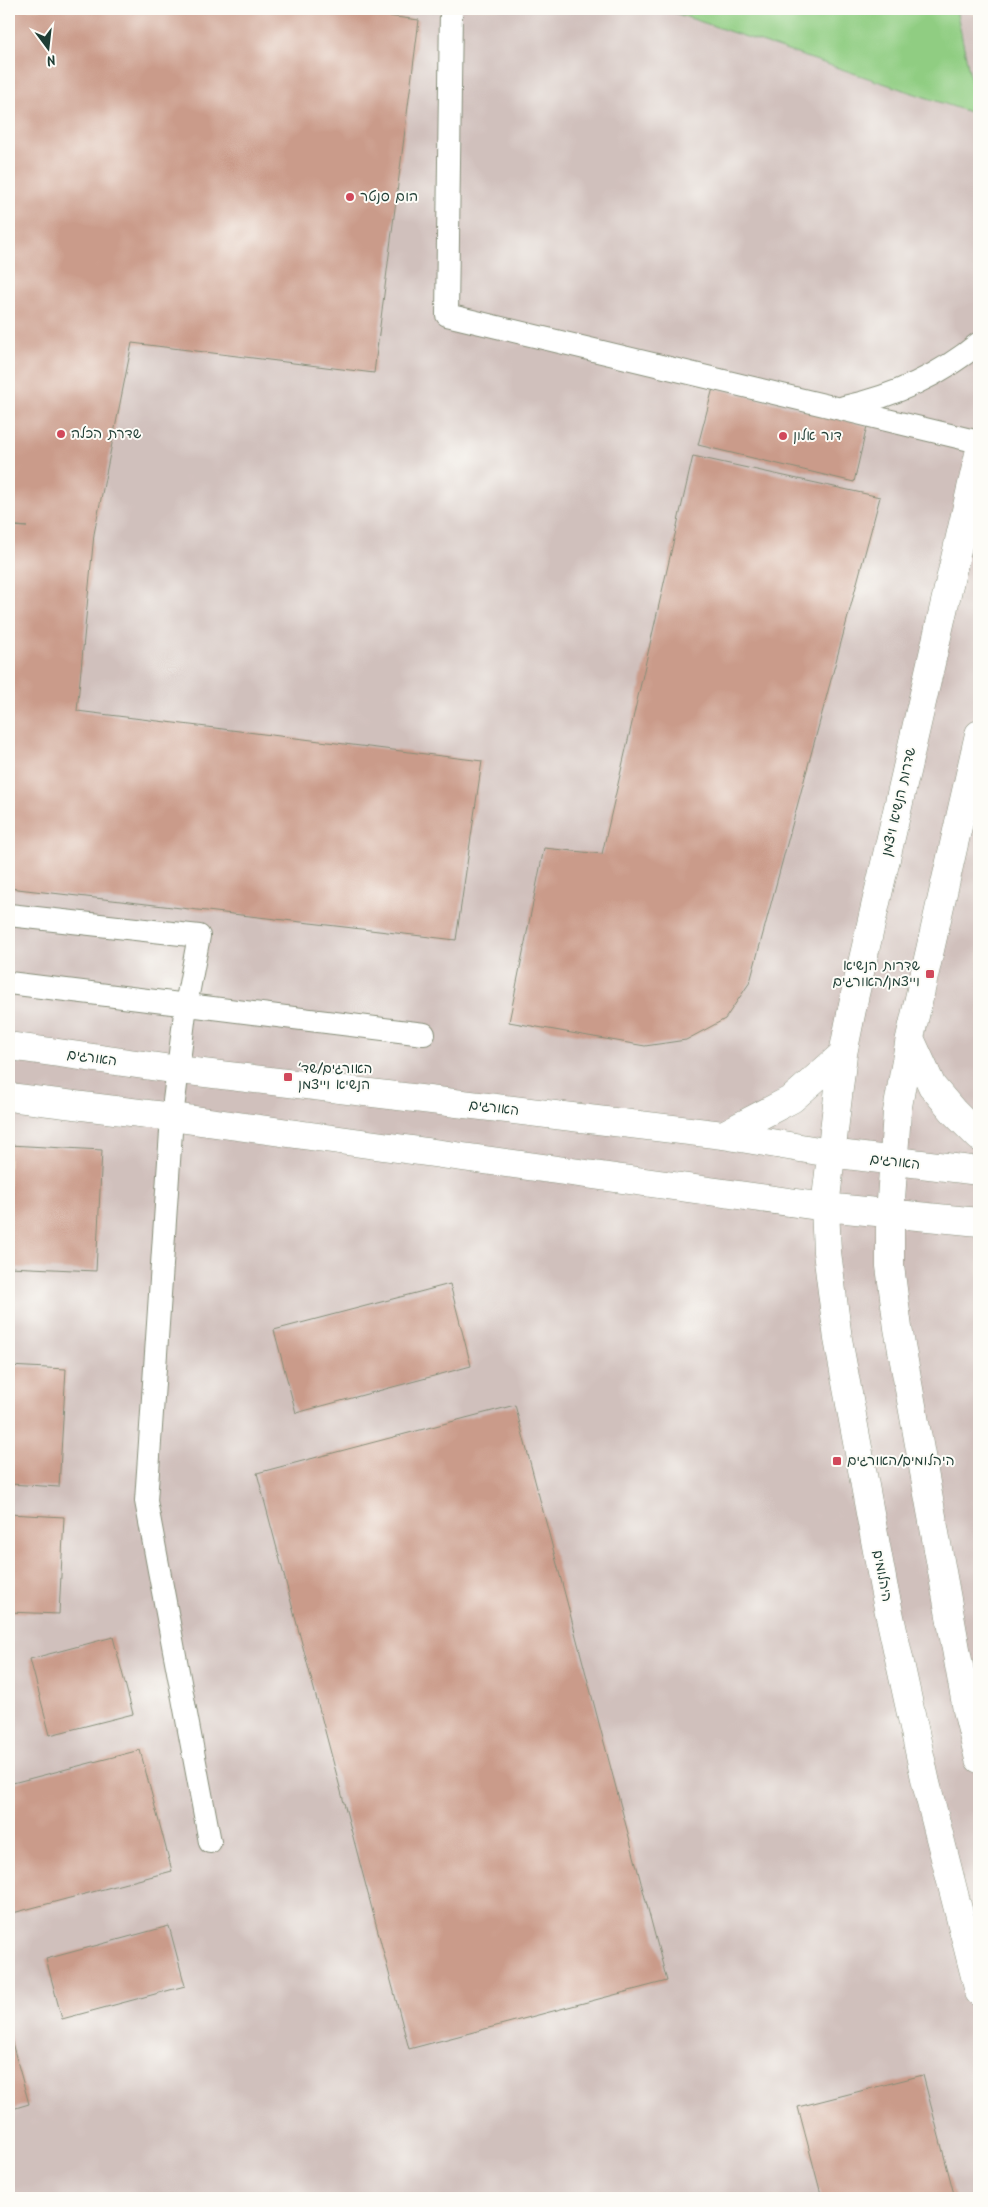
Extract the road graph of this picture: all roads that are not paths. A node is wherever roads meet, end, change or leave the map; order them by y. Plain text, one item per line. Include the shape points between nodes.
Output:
1 (451, 9) edge
2 (979, 343) edge
3 (839, 408) junction
4 (979, 442) edge
5 (979, 454) edge
6 (979, 734) edge
7 (9, 915) edge
8 (9, 983) edge
9 (186, 1005) junction
10 (424, 1034) dead end
11 (910, 1038) junction
12 (9, 1046) edge
13 (843, 1054) junction
14 (179, 1070) junction
15 (9, 1097) edge
16 (172, 1117) junction
17 (723, 1135) junction
18 (979, 1137) edge
19 (830, 1154) junction
20 (892, 1162) junction
21 (979, 1171) edge
22 (825, 1207) junction
23 (890, 1214) junction
24 (979, 1222) edge
25 (979, 1758) edge
26 (210, 1842) dead end
27 (979, 1992) edge

1 - 3 lane via 447,315
2 - 3 lane via 933,376 870,401
3 - 4 lane
5 - 13 street, שדרות הנשיא ויצמן via 854,994
6 - 11 street
7 - 9 lane via 199,936
8 - 9 lane
9 - 10 lane
9 - 14 lane
11 - 18 street via 932,1086
11 - 20 street
12 - 14 street, האורגים
13 - 17 street via 792,1099
13 - 19 street, שדרות הנשיא ויצמן
14 - 16 lane
14 - 17 street, האורגים
15 - 16 street
16 - 22 street
16 - 26 lane via 146,1501
17 - 19 street, האורגים
19 - 20 street, האורגים
19 - 22 street, היהלומים
20 - 21 street, האורגים
20 - 23 street
22 - 23 street
22 - 27 street, היהלומים via 838,1339 884,1589 926,1782
23 - 24 street
23 - 25 street via 890,1266 898,1328 967,1710

